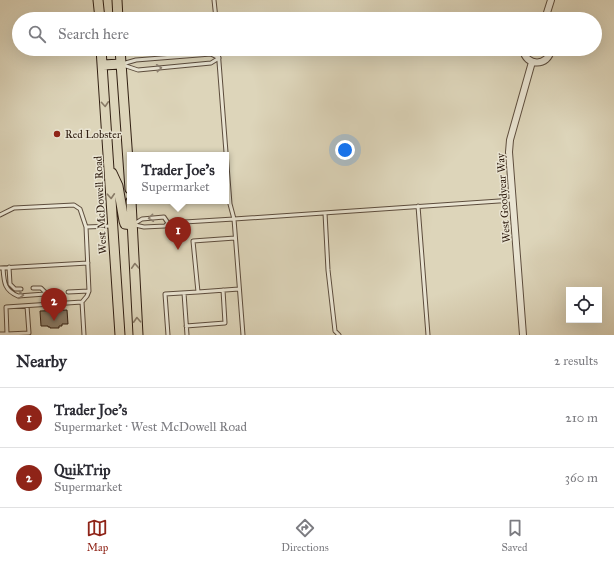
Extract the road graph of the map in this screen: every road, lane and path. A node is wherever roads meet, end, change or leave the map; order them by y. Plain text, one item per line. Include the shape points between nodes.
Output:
1 (98, 0) edge
2 (117, 0) edge
3 (214, 0) edge
4 (551, 0) edge
5 (99, 12) edge
6 (118, 12) edge
7 (215, 12) edge
8 (547, 12) edge
9 (102, 56) edge
10 (120, 56) edge
11 (186, 56) edge
12 (215, 56) edge
13 (525, 56) edge
14 (549, 56) edge
15 (219, 58) junction
16 (532, 62) junction
17 (121, 64) junction
18 (102, 65) junction
19 (127, 152) edge
20 (226, 152) edge
21 (110, 166) junction
22 (229, 191) edge
23 (513, 200) junction
24 (131, 204) edge
25 (418, 206) junction
26 (325, 213) junction
27 (0, 215) edge
28 (234, 219) junction
29 (168, 222) junction
30 (133, 224) junction
31 (113, 226) junction
32 (86, 227) junction
33 (235, 238) junction
34 (88, 263) junction
35 (9, 267) junction
36 (1, 268) edge
37 (21, 288) dead end
38 (33, 288) dead end
39 (240, 289) junction
40 (223, 290) junction
41 (89, 291) junction
42 (68, 292) dead end
43 (198, 292) junction
44 (59, 293) dead end
45 (184, 293) junction
46 (47, 294) junction
47 (82, 302) junction
48 (27, 306) junction
49 (186, 326) junction
50 (335, 331) junction
51 (0, 334) edge
52 (7, 334) edge
53 (15, 335) edge
54 (84, 335) edge
55 (120, 335) edge
56 (138, 335) edge
57 (168, 335) edge
58 (187, 335) edge
59 (243, 335) edge
60 (332, 335) edge
61 (339, 335) edge
62 (428, 335) edge
63 (523, 335) edge

1 - 5 main road
2 - 6 main road
3 - 7 lane
4 - 8 street
9 - 18 main road, West McDowell Road
10 - 17 main road
11 - 17 lane via 136,60
12 - 15 lane
13 - 16 street
14 - 16 street via 544,61
17 -> 15 lane via 138,70 211,62
15 - 20 lane
16 - 23 street, West Goodyear Way via 510,140
17 - 18 main road
17 - 19 main road
18 -> 21 main road, West McDowell Road
21 - 30 main road via 118,186 125,224
21 -> 31 main road, West McDowell Road
22 - 28 lane
23 - 25 lane
23 - 63 street, West Goodyear Way
24 - 30 main road
25 - 26 lane
25 - 62 lane
26 - 28 lane
26 - 50 lane
27 - 32 lane via 14,208 74,205 80,209
28 - 29 lane
28 - 33 lane
29 - 30 lane via 165,226 144,227
29 -> 30 lane via 164,217 142,219
56 -> 30 main road
31 - 32 lane
31 - 55 main road, West McDowell Road
32 - 34 lane
33 - 39 lane
33 - 43 lane via 193,241
34 - 35 lane
34 - 41 lane
35 - 36 lane
35 - 37 lane via 10,284 15,289
36 -> 46 lane via 7,289 14,294
38 - 46 lane via 41,288
39 - 40 lane
39 - 59 lane
40 - 43 lane
40 - 49 lane via 225,323
41 - 42 lane
41 - 47 lane
43 - 45 lane
44 - 46 lane
45 - 49 lane
45 - 57 lane via 165,294
47 - 48 lane
47 - 54 lane
48 - 52 lane via 6,307
48 - 53 lane via 29,334
49 - 58 lane
50 - 60 lane
50 - 61 lane
51 - 52 lane
52 - 53 lane

